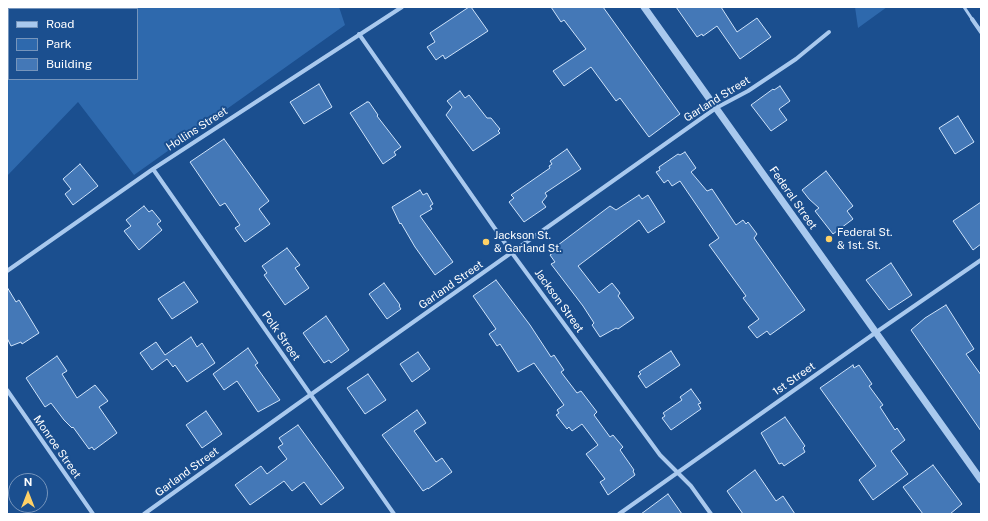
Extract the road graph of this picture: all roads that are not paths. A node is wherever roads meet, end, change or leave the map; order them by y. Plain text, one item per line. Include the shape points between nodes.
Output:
1 (402, 7) edge
2 (644, 7) edge
3 (964, 7) edge
4 (972, 19) joint
5 (829, 32) dead end
6 (981, 32) edge
7 (359, 34) junction
8 (716, 108) junction
9 (152, 169) junction
10 (512, 253) junction
11 (981, 260) edge
12 (7, 271) edge
13 (875, 333) junction
14 (7, 390) edge
15 (311, 394) junction
16 (677, 473) junction
17 (981, 480) edge
18 (93, 514) edge
19 (144, 514) edge
20 (394, 514) edge
21 (619, 514) edge
22 (711, 514) edge

1 - 7 street, Hollins Street
2 - 8 street, Federal Street
3 - 4 lane
4 - 6 street
5 - 8 street, Garland Street via 796,59 748,91
7 - 9 street, Hollins Street
7 - 10 street, Jackson Street
8 - 10 street, Garland Street
8 - 13 street, Federal Street
9 - 12 street, Hollins Street
9 - 15 street, Polk Street
10 - 15 street, Garland Street
10 - 16 street, Jackson Street via 663,458
11 - 13 street, 1st Street
13 - 16 street, 1st Street
13 - 17 street, Federal Street
14 - 18 street, Monroe Street
15 - 19 street, Garland Street
15 - 20 street, Polk Street
16 - 21 street, 1st Street
16 - 22 street, Jackson Street via 691,486

